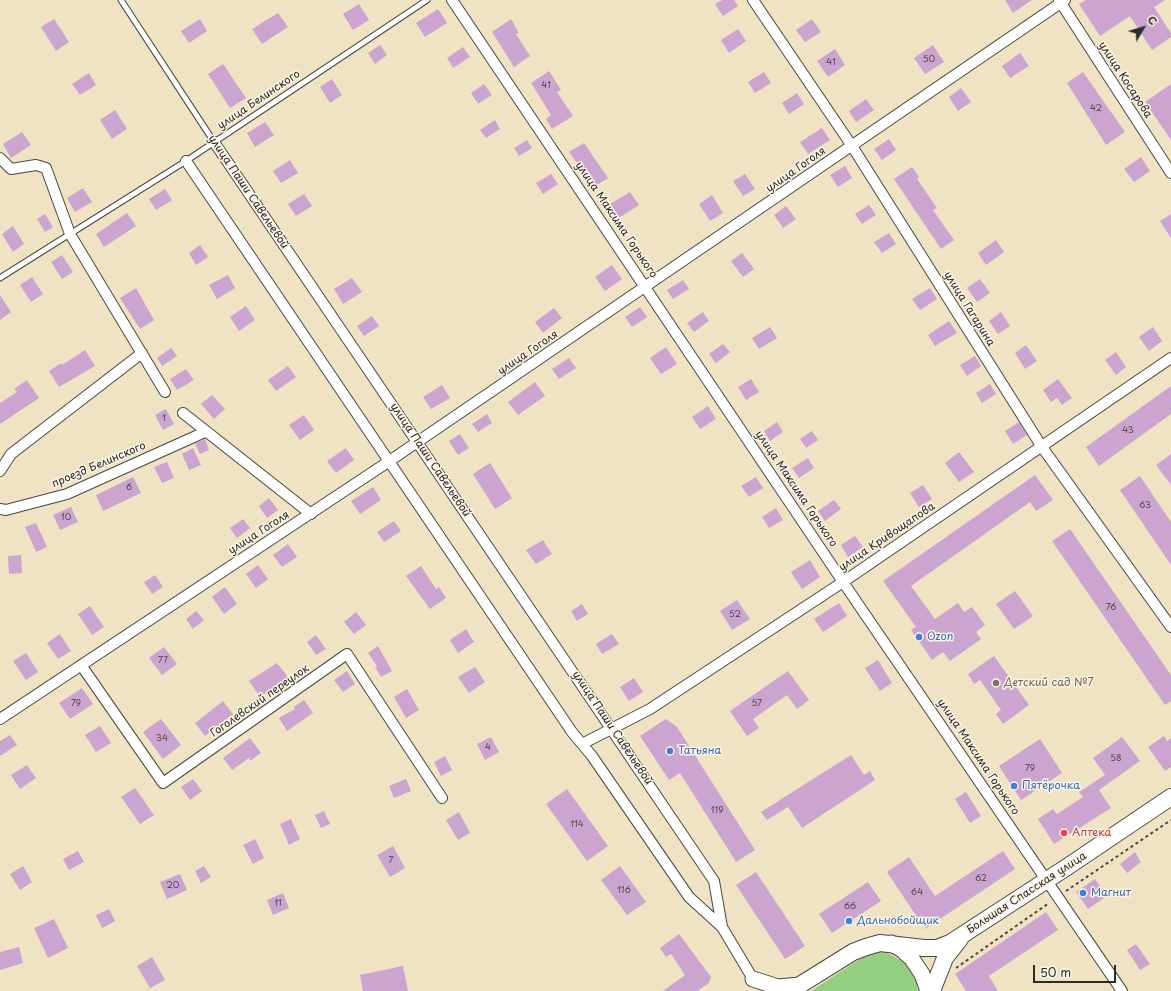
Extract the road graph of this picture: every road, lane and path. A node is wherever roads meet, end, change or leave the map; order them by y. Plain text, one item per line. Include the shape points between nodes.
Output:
1 (121, 0) edge
2 (427, 0) edge
3 (452, 0) edge
4 (753, 0) edge
5 (1061, 1) edge
6 (214, 142) junction
7 (852, 146) junction
8 (0, 158) edge
9 (186, 161) junction
10 (1171, 173) edge
11 (70, 234) junction
12 (0, 278) edge
13 (646, 287) junction
14 (142, 353) junction
15 (1171, 358) edge
16 (165, 392) dead end
17 (183, 414) dead end
18 (205, 432) junction
19 (418, 442) junction
20 (1042, 447) junction
21 (388, 462) junction
22 (0, 471) edge
23 (0, 509) edge
24 (311, 514) junction
25 (843, 582) junction
26 (1171, 627) edge
27 (81, 665) junction
28 (0, 719) edge
29 (612, 728) junction
30 (582, 744) junction
31 (1171, 797) edge
32 (442, 798) dead end
33 (1048, 880) junction
34 (722, 927) junction
35 (962, 936) junction
36 (891, 943) junction
37 (756, 985) edge
38 (795, 989) edge
39 (928, 991) edge
40 (932, 991) edge
41 (1122, 991) edge

1 - 6 lane, улица Паши Савельевой
2 - 6 lane, улица Белинского
3 - 13 street, улица Максима Горького
4 - 7 street, улица Гагарина
5 - 7 street, улица Гоголя
5 - 10 street, улица Косарова
6 - 9 lane, улица Белинского
6 - 19 street, улица Паши Савельевой
7 - 13 street, улица Гоголя
7 - 20 street, улица Гагарина
8 - 11 street via 11,169 36,165 46,168
9 - 11 lane, улица Белинского
9 - 21 street, улица Паши Савельевой
11 - 12 lane, улица Белинского
11 - 14 street
13 - 19 street, улица Гоголя
13 - 25 street, улица Максима Горького
14 - 16 street
14 - 22 street via 11,454
15 - 20 street, улица Кривощапова
17 - 18 street
18 - 23 street, проезд Белинского via 67,494 6,510
18 - 24 street
19 - 21 street, улица Гоголя
19 - 29 street, улица Паши Савельевой
20 - 25 street, улица Кривощапова
20 - 26 street, улица Гагарина
21 - 24 street, улица Гоголя
21 - 30 street, улица Паши Савельевой
24 - 27 street, улица Гоголя
25 - 29 street, улица Кривощапова via 650,710
25 - 33 street, улица Максима Горького
27 - 28 street, улица Гоголя
27 - 32 street, Гоголевский переулок via 163,783 347,654
29 - 30 street, улица Кривощапова
29 - 34 street, улица Паши Савельевой via 714,881
30 - 34 street, улица Паши Савельевой via 689,898
31 - 33 main road, Большая Спасская улица
33 - 35 main road, Большая Спасская улица
33 - 41 street, улица Максима Горького
34 - 37 street, улица Паши Савельевой
35 - 36 main road via 937,948
35 - 40 main road via 945,958
36 - 38 main road via 880,943 853,952
36 - 39 street via 912,959 922,974
37 - 38 street

